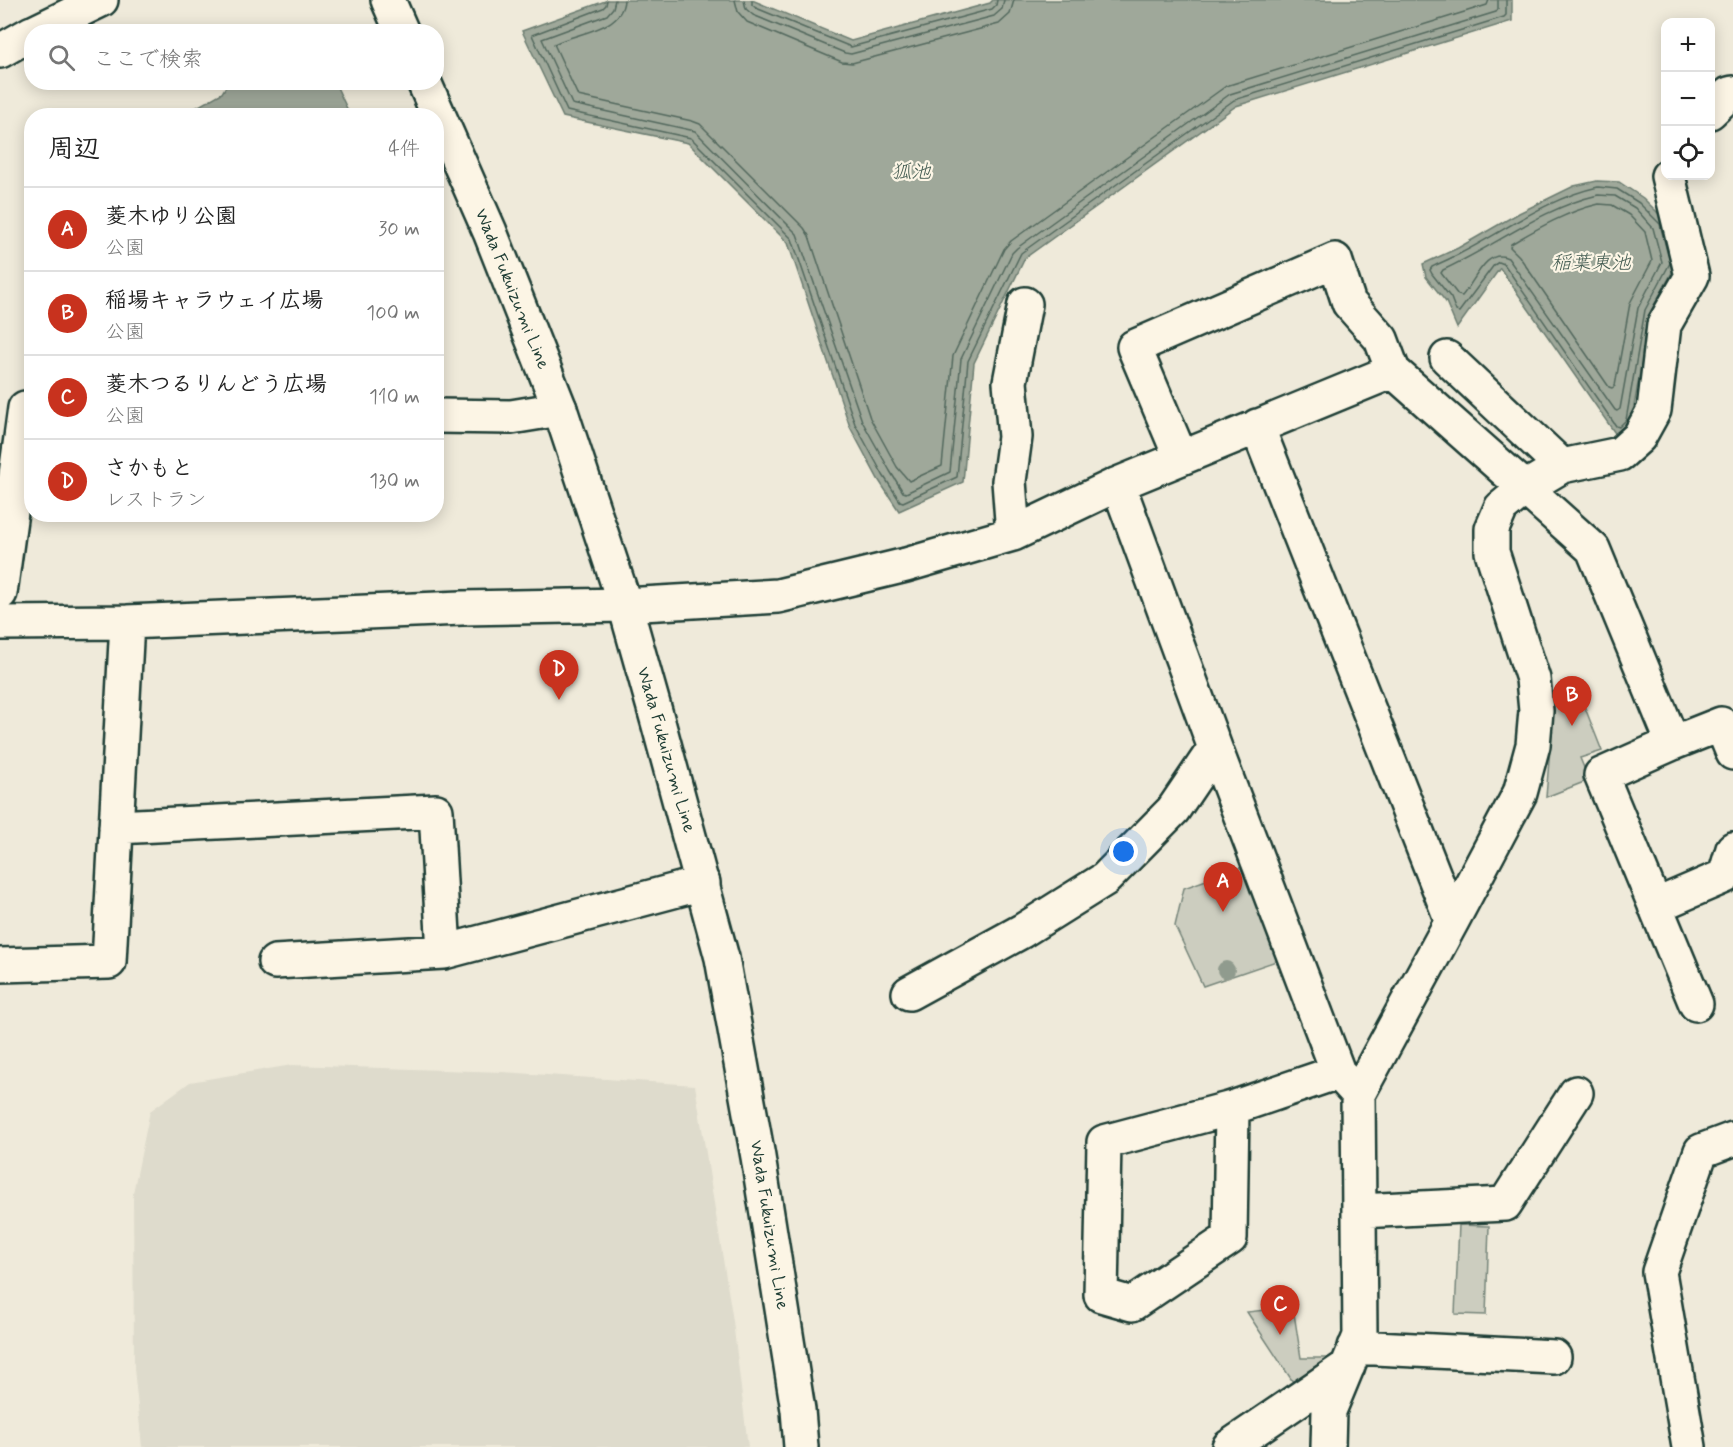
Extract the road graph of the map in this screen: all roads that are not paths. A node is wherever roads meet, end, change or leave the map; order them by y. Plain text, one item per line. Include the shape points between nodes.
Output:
1 (101, 0) edge
2 (388, 0) edge
3 (63, 8) edge
4 (43, 24) edge
5 (398, 24) edge
6 (24, 37) edge
7 (0, 51) edge
8 (428, 90) edge
9 (1733, 93) edge
10 (1715, 107) edge
11 (435, 108) edge
12 (444, 127) edge
13 (1669, 180) edge
14 (1025, 304) dead end
15 (1447, 358) dead end
16 (1393, 371) junction
17 (19, 407) edge
18 (560, 409) junction
19 (444, 416) edge
20 (1257, 426) junction
21 (1181, 458) junction
22 (1562, 466) junction
23 (1118, 484) junction
24 (1525, 488) junction
25 (1013, 534) junction
26 (0, 593) edge
27 (625, 605) junction
28 (127, 622) junction
29 (0, 623) edge
30 (1673, 743) junction
31 (1215, 748) junction
32 (1733, 753) edge
33 (116, 827) junction
34 (1733, 849) edge
35 (703, 884) junction
36 (1655, 906) junction
37 (1452, 921) junction
38 (444, 952) junction
39 (275, 962) dead end
40 (0, 965) edge
41 (909, 993) dead end
42 (1696, 1004) dead end
43 (1348, 1083) junction
44 (1576, 1093) dead end
45 (1232, 1108) junction
46 (1733, 1139) edge
47 (1359, 1211) junction
48 (1351, 1356) junction
49 (1554, 1357) dead end
50 (801, 1447) edge
51 (1229, 1447) edge
52 (1328, 1447) edge
53 (1689, 1447) edge

1 - 3 street
2 - 5 street
3 - 4 street
6 - 7 street
8 - 11 street, Wada Fukuizumi Line
9 - 10 street
12 - 18 street, Wada Fukuizumi Line
13 - 22 street via 1692,276 1664,325 1654,410 1639,437 1620,454
14 - 25 street via 1010,382 1015,437 1009,481
15 - 22 street
16 - 20 street
16 - 21 street via 1381,339 1348,303 1335,261 1134,347
16 - 24 street
17 - 26 street
18 - 19 street via 511,417
18 - 27 street, Wada Fukuizumi Line
20 - 21 street
20 - 37 street
21 - 23 street
22 - 24 street
23 - 25 street
23 - 31 street
24 - 30 street via 1593,549
24 - 37 street via 1501,508 1492,529 1491,552 1533,679 1533,745 1520,793
25 - 27 street via 778,596
27 - 28 street
27 - 35 street, Wada Fukuizumi Line
28 - 29 street
28 - 33 street
30 - 32 street via 1721,724
30 - 36 street via 1601,775
31 - 41 street via 1173,810 1105,879 1022,931
31 - 43 street
33 - 38 street via 436,811
33 - 40 street via 109,962
34 - 36 street via 1725,876
35 - 38 street
35 - 50 street, Wada Fukuizumi Line via 722,958 758,1157
36 - 42 street
37 - 43 street
38 - 39 street
43 - 45 street
43 - 47 street
44 - 47 street via 1505,1204
45 - 45 street via 1230,1238 1132,1304 1101,1295 1104,1142
46 - 53 street via 1701,1151 1659,1272
47 - 48 street via 1360,1336
48 - 49 street
48 - 51 street
48 - 52 street via 1329,1411

